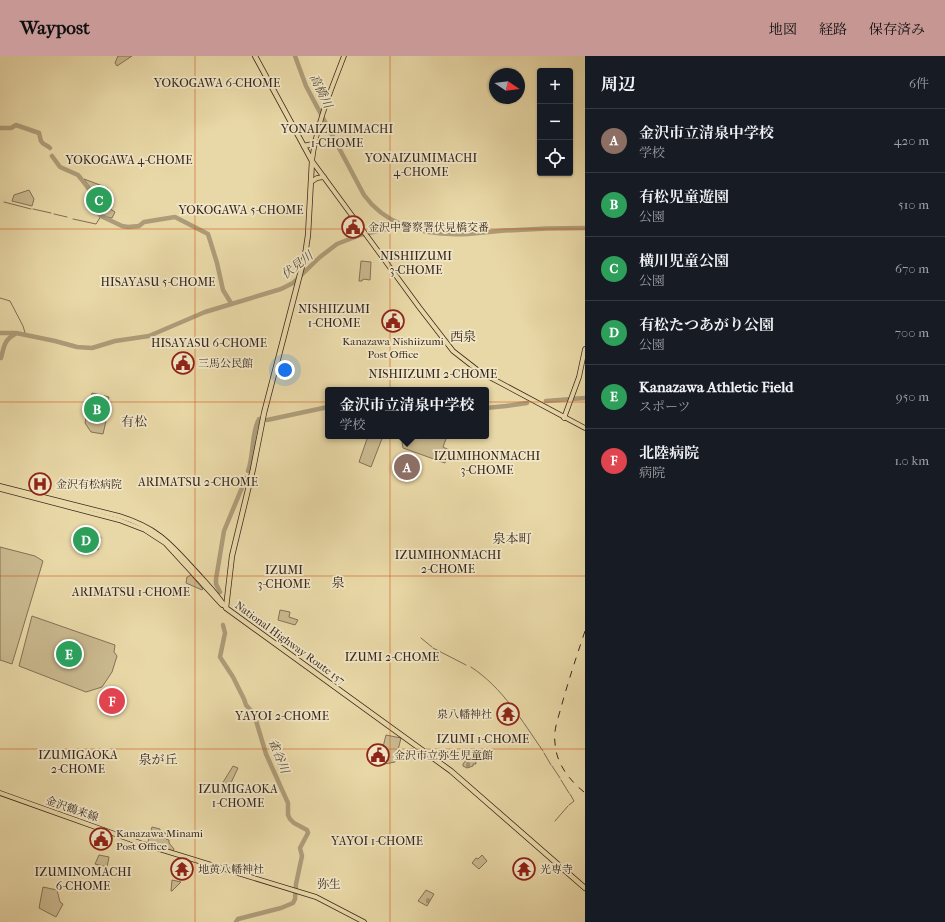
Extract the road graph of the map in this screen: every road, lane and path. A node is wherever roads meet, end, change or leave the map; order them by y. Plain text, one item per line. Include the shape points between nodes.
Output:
1 (255, 56) edge
2 (344, 56) edge
3 (315, 140) junction
4 (304, 146) junction
5 (312, 161) junction
6 (324, 177) junction
7 (311, 182) junction
8 (585, 349) edge
9 (564, 418) junction
10 (585, 428) edge
11 (0, 486) edge
12 (0, 489) edge
13 (226, 608) junction
14 (0, 793) edge
15 (585, 888) edge
16 (364, 922) edge

1 - 4 highway
2 - 3 main road
3 - 4 highway via 313,144
3 - 5 main road
4 - 5 highway
5 - 6 main road
5 - 7 highway, National Highway Route 157
6 - 7 main road
6 - 9 main road via 453,351 480,372
7 - 13 highway, National Highway Route 157 via 308,235 303,264 266,406 232,556
8 - 9 main road via 579,377
9 - 10 main road
11 - 13 main road via 119,516 149,528 175,548 219,596
12 - 13 main road via 119,520 145,530 165,543
13 - 15 highway, National Highway Route 157 via 451,771
14 - 16 main road, 金沢鶴来線 via 143,844 316,897

